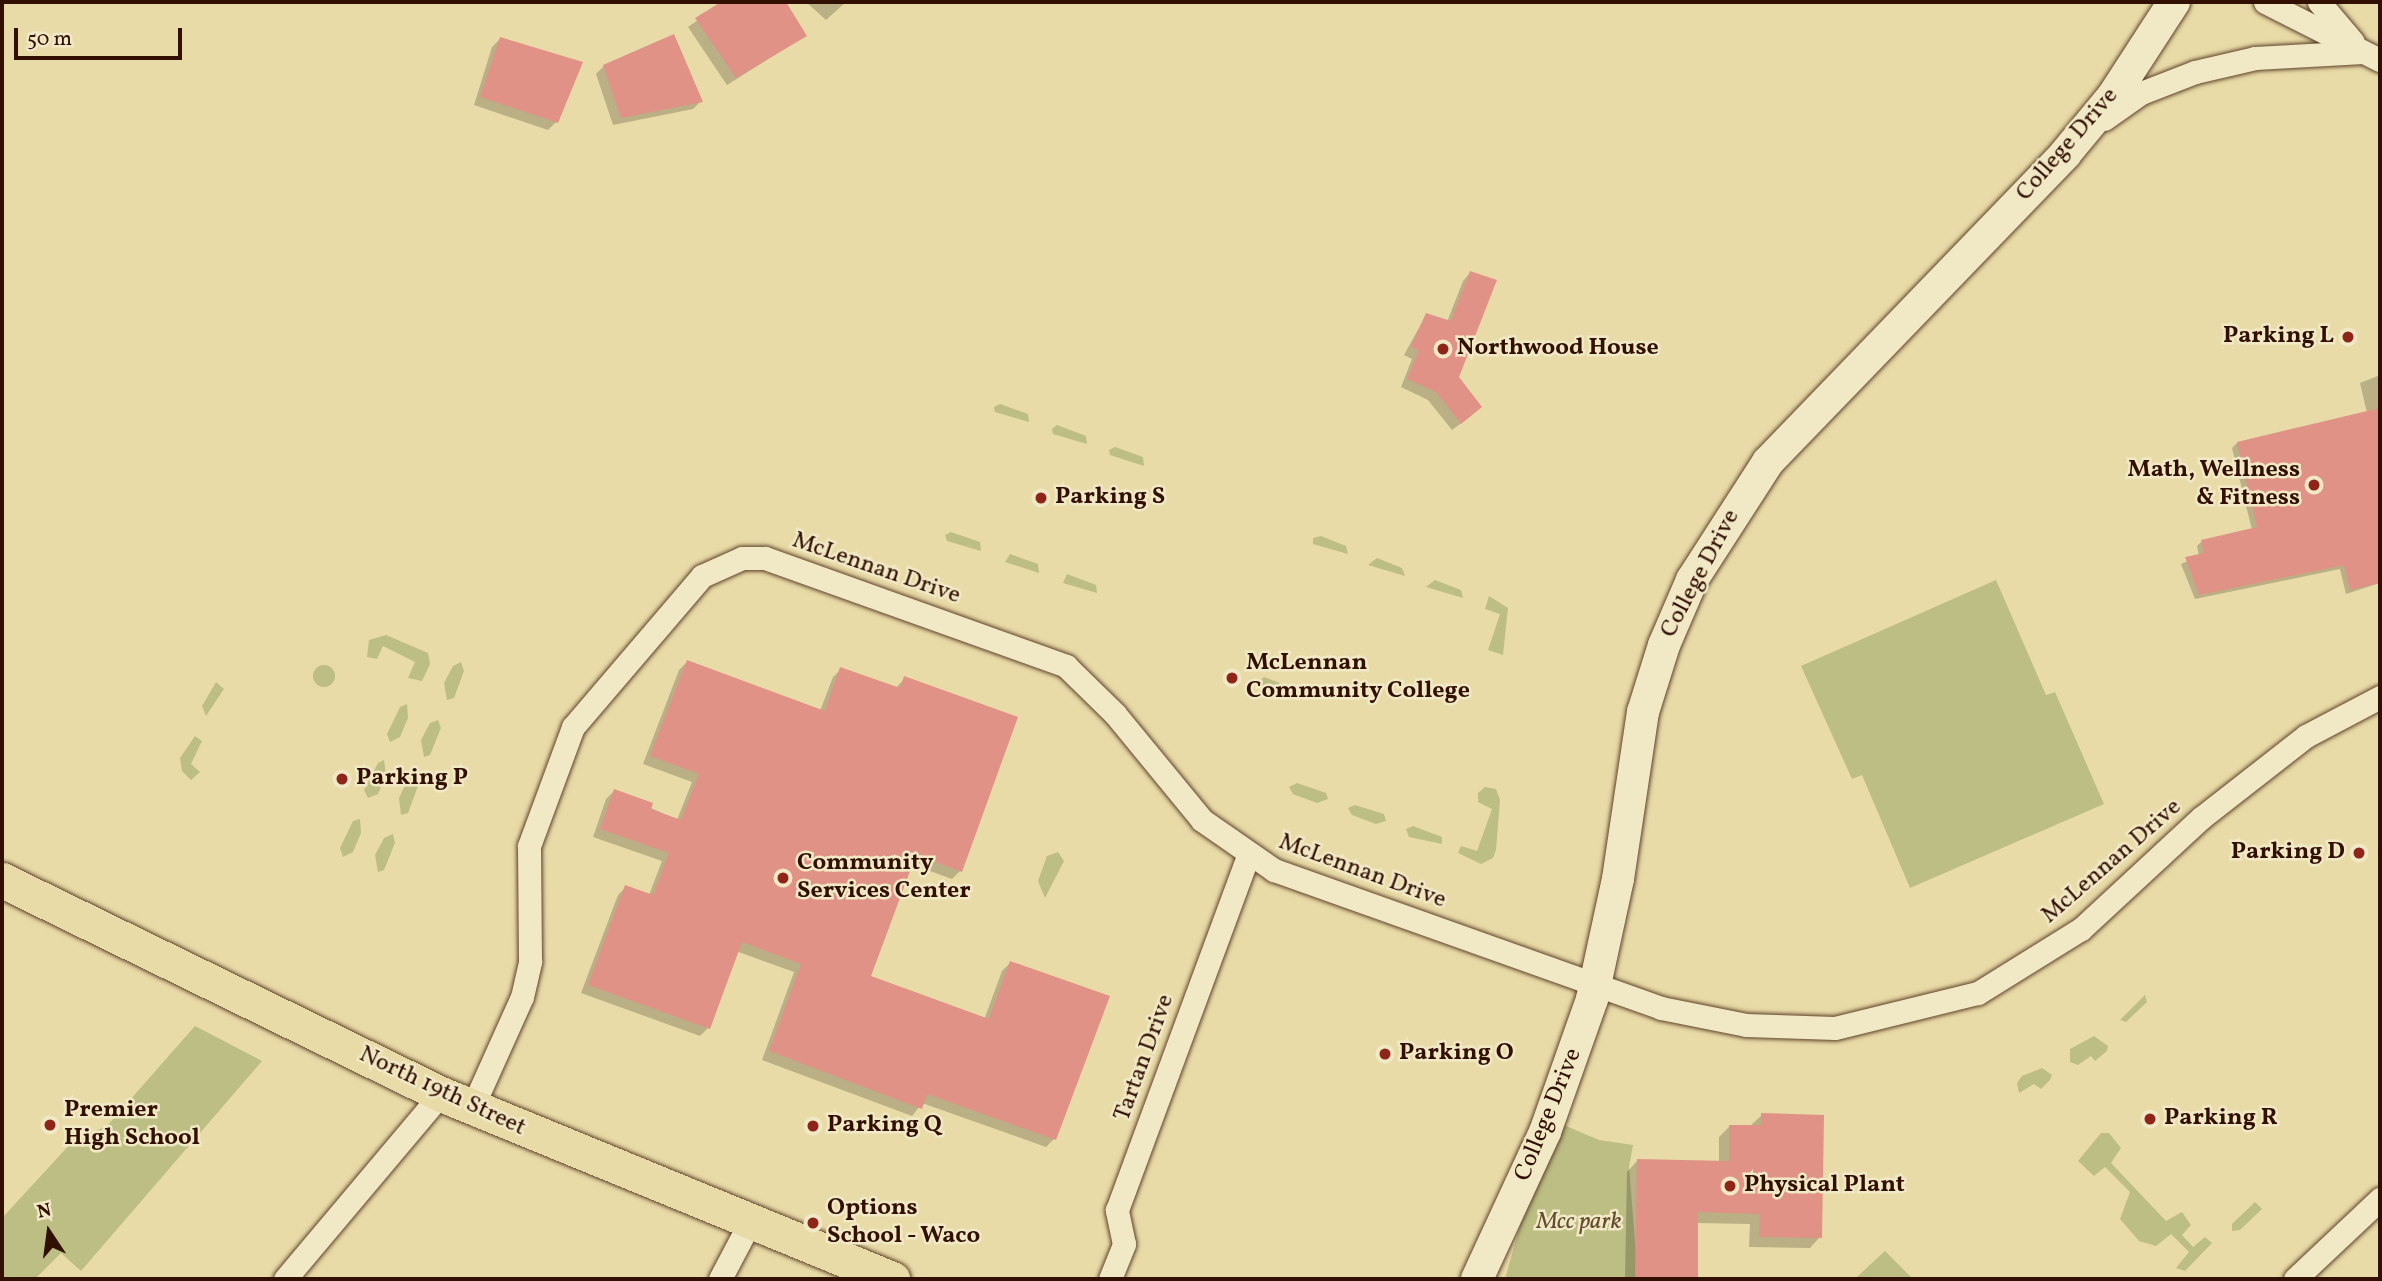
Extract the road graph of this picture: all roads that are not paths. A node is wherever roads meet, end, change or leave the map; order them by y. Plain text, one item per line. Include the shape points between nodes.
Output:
1 (2175, 2) edge
2 (2265, 2) edge
3 (2319, 2) edge
4 (2372, 56) edge
5 (2081, 136) junction
6 (2380, 696) edge
7 (1248, 856) junction
8 (2, 880) edge
9 (1596, 984) junction
10 (456, 1101) junction
11 (2380, 1199) edge
12 (750, 1222) junction
13 (285, 1279) edge
14 (720, 1279) edge
15 (893, 1279) edge
16 (1110, 1279) edge
17 (1477, 1279) edge
18 (2295, 1279) edge

1 - 5 street, College Drive
2 - 4 street
3 - 4 street
4 - 5 street via 2280,55 2195,72 2141,93
5 - 9 street, College Drive via 1799,425 1740,500 1709,549 1664,645 1643,712 1618,879
6 - 9 street, McLennan Drive via 2306,736 2201,818 2081,929 1978,993 1835,1028 1746,1025 1700,1017
7 - 9 street, McLennan Drive via 1274,870
7 - 10 street, McLennan Drive via 1202,820 1115,714 1066,666 765,558 723,563 702,576 573,727 529,846 530,961 522,997
7 - 16 street, Tartan Drive via 1117,1210 1124,1244
8 - 10 main road, North 19th Street
9 - 17 street, College Drive via 1545,1132
10 - 12 main road, North 19th Street
10 - 13 street, McLennan Drive
11 - 18 street
12 - 14 street
12 - 15 main road, North 19th Street

